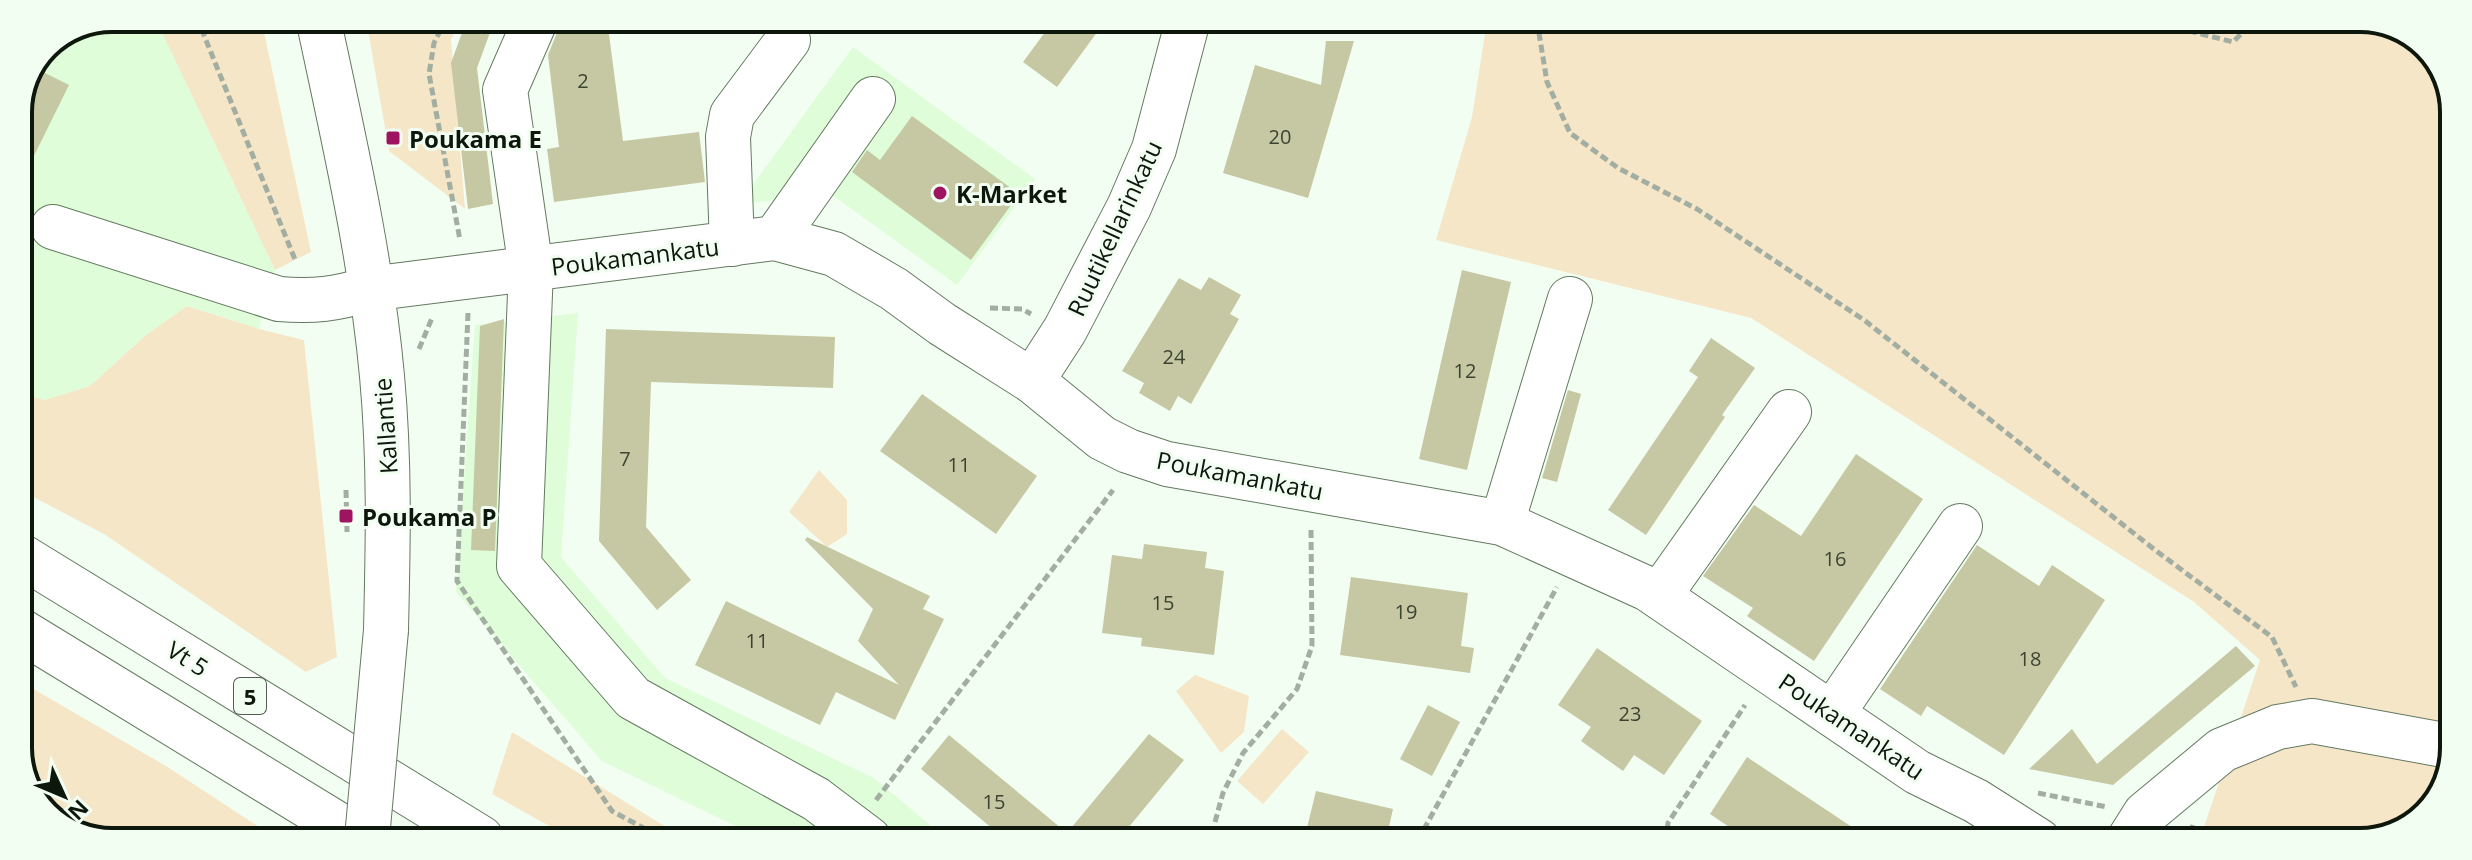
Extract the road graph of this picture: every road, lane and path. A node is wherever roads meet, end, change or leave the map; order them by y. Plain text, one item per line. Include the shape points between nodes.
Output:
1 (203, 32) edge
2 (321, 32) edge
3 (440, 32) edge
4 (530, 32) edge
5 (1185, 32) edge
6 (1539, 32) edge
7 (2194, 32) edge
8 (2243, 32) edge
9 (788, 40) dead end
10 (873, 99) dead end
11 (53, 227) dead end
12 (775, 238) junction
13 (732, 244) junction
14 (463, 250) dead end
15 (531, 269) junction
16 (369, 289) junction
17 (1570, 299) dead end
18 (312, 302) junction
19 (1032, 381) junction
20 (1789, 412) dead end
21 (1113, 490) dead end
22 (1502, 523) junction
23 (1960, 526) dead end
24 (1311, 529) dead end
25 (32, 563) edge
26 (1560, 582) dead end
27 (1659, 596) junction
28 (32, 638) edge
29 (1745, 705) dead end
30 (1832, 714) junction
31 (2312, 721) junction
32 (2440, 744) edge
33 (1215, 822) dead end
34 (344, 828) edge
35 (368, 828) edge
36 (465, 828) edge
37 (855, 828) edge
38 (866, 828) edge
39 (1425, 828) edge
40 (1667, 828) edge
41 (2019, 828) edge
42 (2136, 828) edge

1 - 18 path
2 - 16 main road, Kallantie
3 - 14 path via 429,74
4 - 15 main road via 505,90
5 - 19 main road, Ruutikellarinkatu via 1154,149 1129,207
6 - 31 path via 1547,82 1570,133 1618,168 1697,209 1864,320 2272,637
7 - 8 path via 2233,42
9 - 13 main road via 732,115
10 - 12 main road
11 - 18 main road, Poukamankatu via 279,299
12 - 13 main road, Poukamankatu
12 - 19 main road, Poukamankatu via 834,254
13 - 15 main road, Poukamankatu
15 - 16 main road, Poukamankatu
15 - 37 main road via 519,566 633,698 816,799
16 - 18 main road, Poukamankatu
16 - 35 main road, Kallantie, bridge via 382,373 389,484 386,630
17 - 22 main road
19 - 22 main road, Poukamankatu via 1102,438 1167,464
20 - 27 main road
21 - 38 path
22 - 27 main road, Poukamankatu
23 - 30 main road
24 - 33 path via 1312,646 1297,689 1243,753
25 - 36 main road, Vt 5 / 5
26 - 39 path
27 - 30 main road, Poukamankatu
28 - 34 main road
29 - 40 path
30 - 41 main road, Poukamankatu via 1917,772
31 - 32 main road
31 - 42 main road via 2278,727 2222,750 2145,814

